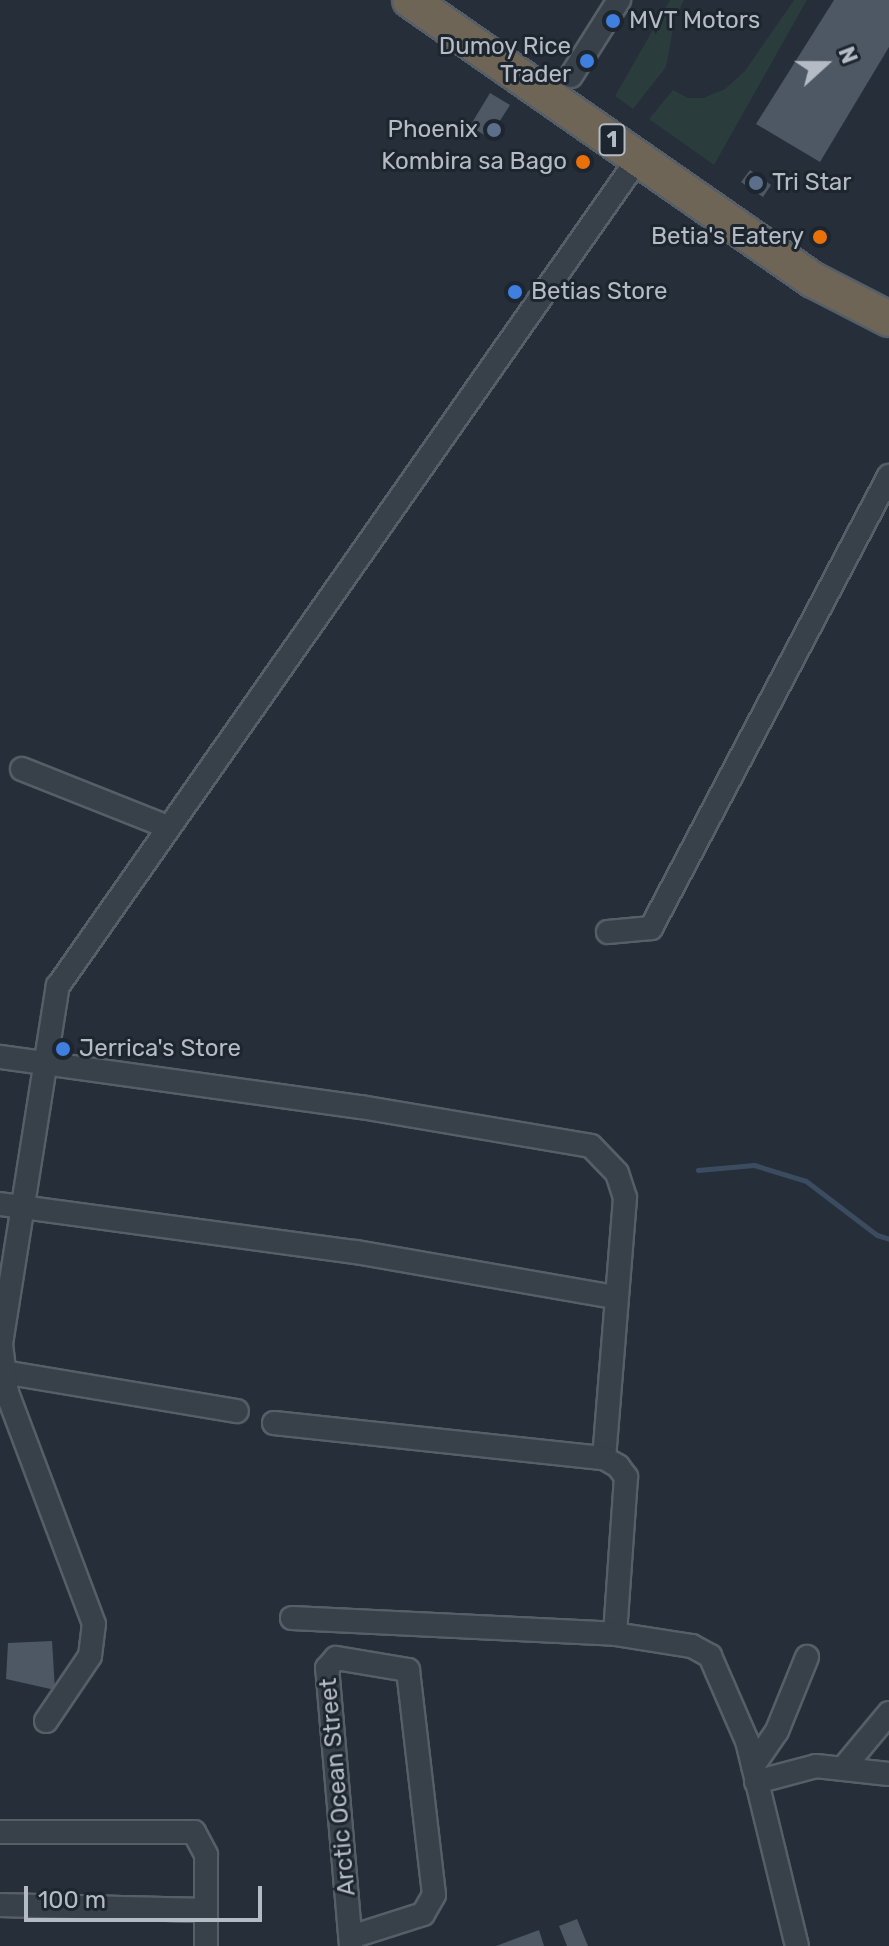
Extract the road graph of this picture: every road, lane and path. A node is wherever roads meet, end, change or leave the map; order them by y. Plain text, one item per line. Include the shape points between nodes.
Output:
1 (410, 0) edge
2 (619, 0) edge
3 (571, 76) dead end
4 (638, 159) junction
5 (836, 294) junction
6 (889, 319) edge
7 (889, 340) edge
8 (889, 476) edge
9 (22, 769) dead end
10 (168, 827) junction
11 (608, 932) dead end
12 (0, 1057) edge
13 (47, 1065) junction
14 (0, 1204) edge
15 (24, 1208) junction
16 (614, 1297) junction
17 (3, 1372) junction
18 (237, 1411) dead end
19 (274, 1423) dead end
20 (604, 1458) junction
21 (292, 1618) dead end
22 (615, 1634) junction
23 (807, 1657) dead end
24 (889, 1713) edge
25 (46, 1721) dead end
26 (845, 1766) junction
27 (754, 1774) junction
28 (889, 1774) edge
29 (0, 1832) edge
30 (0, 1905) edge
31 (206, 1910) junction
32 (351, 1941) edge
33 (206, 1946) edge
34 (797, 1946) edge

1 - 4 highway, 1
2 - 3 street
4 - 5 highway, 1
4 - 10 street
5 - 6 highway, 1
5 - 7 highway, 1
8 - 11 street via 651,928
9 - 10 street
10 - 13 street via 58,986
12 - 13 street
13 - 15 street
13 - 16 street via 361,1107 591,1146 617,1173 625,1198
14 - 15 street
15 - 16 street via 356,1252
15 - 17 street via 1,1344
16 - 20 street
17 - 18 street
17 - 25 street via 94,1624 90,1656
19 - 20 street
20 - 22 street via 626,1477
21 - 22 street
22 - 27 street via 692,1646 710,1656 735,1708
23 - 27 street
24 - 26 street
26 - 27 street
26 - 28 street
27 - 34 street
29 - 31 street via 194,1832 205,1844
30 - 31 street
31 - 33 street
32 - 32 street, Arctic Ocean Street via 423,1914 434,1895 408,1670 336,1658 327,1668

